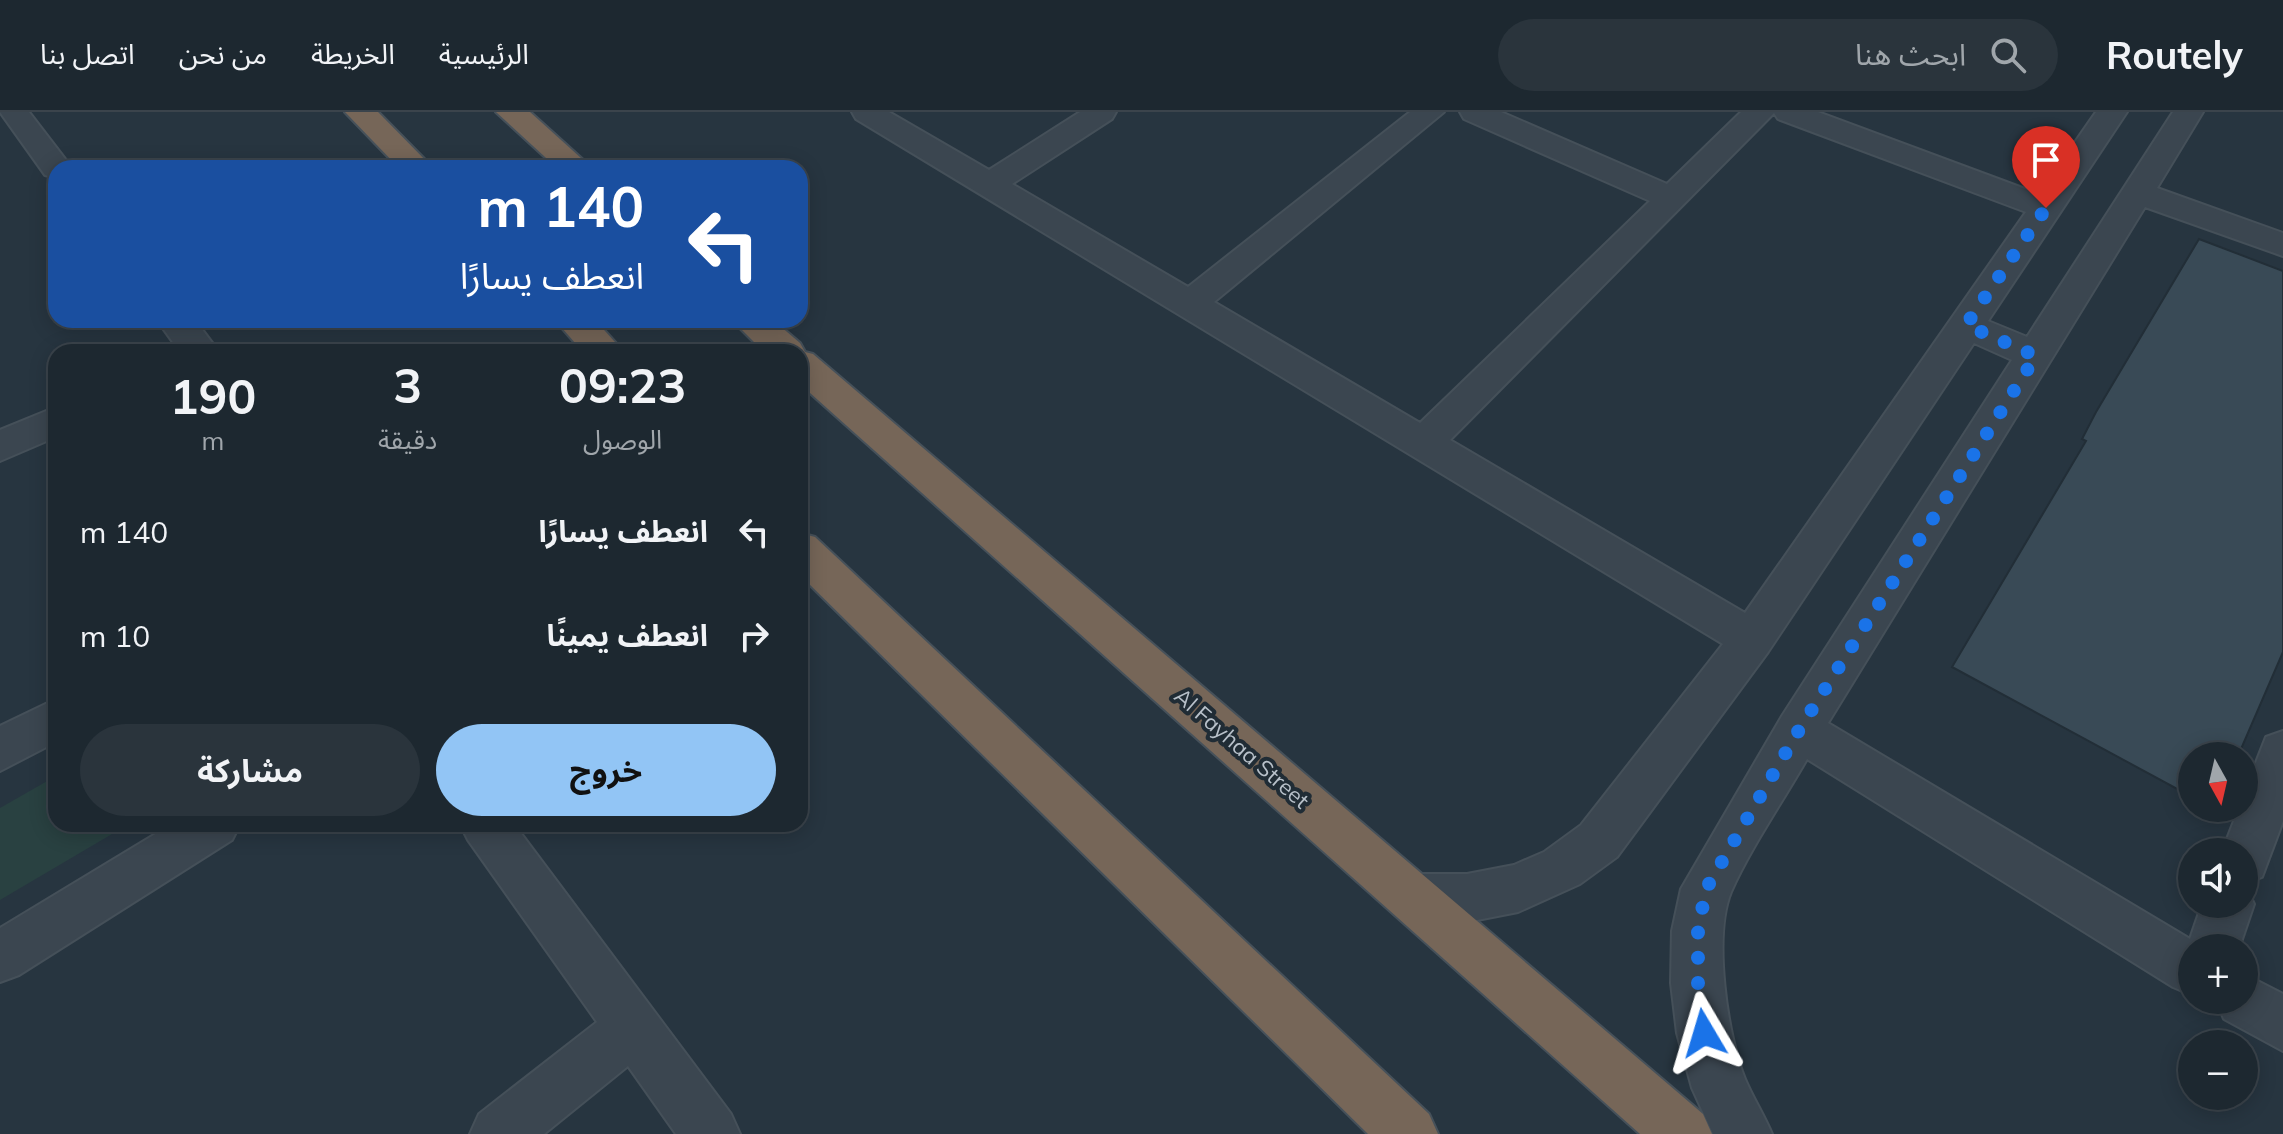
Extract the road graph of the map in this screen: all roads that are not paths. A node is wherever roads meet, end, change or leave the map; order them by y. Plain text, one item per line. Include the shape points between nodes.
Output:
1 (13, 112) edge
2 (360, 112) edge
3 (511, 112) edge
4 (867, 112) edge
5 (1101, 112) edge
6 (1429, 112) edge
7 (1475, 112) edge
8 (1759, 112) edge
9 (1789, 112) edge
10 (2112, 112) edge
11 (2188, 112) edge
12 (50, 160) edge
13 (409, 160) edge
14 (567, 160) edge
15 (989, 185) junction
16 (2138, 193) junction
17 (1672, 198) junction
18 (2046, 208) junction
19 (2283, 245) edge
20 (1189, 304) junction
21 (1966, 325) junction
22 (181, 328) edge
23 (581, 328) edge
24 (759, 328) edge
25 (194, 344) edge
26 (597, 344) edge
27 (778, 344) edge
28 (2036, 356) junction
29 (808, 370) edge
30 (48, 425) edge
31 (1423, 444) junction
32 (0, 447) edge
33 (808, 557) edge
34 (1752, 639) junction
35 (48, 723) edge
36 (1799, 730) junction
37 (0, 750) edge
38 (2283, 752) edge
39 (202, 832) edge
40 (491, 832) edge
41 (2252, 838) edge
42 (1414, 898) junction
43 (0, 957) edge
44 (2178, 960) edge
45 (2258, 1009) edge
46 (2283, 1024) edge
47 (634, 1027) junction
48 (499, 1134) edge
49 (711, 1134) edge
50 (1409, 1134) edge
51 (1683, 1134) edge
52 (1743, 1134) edge

1 - 12 street
2 - 13 highway
3 - 14 highway
4 - 15 street
5 - 15 street
6 - 20 street
7 - 17 street
8 - 17 street
9 - 18 street
10 - 18 street
11 - 16 street
15 - 20 street
16 - 19 street
16 - 28 street
17 - 31 street
18 - 21 street
20 - 31 street
21 - 28 street
21 - 34 street
22 - 25 street
23 - 26 highway
24 - 27 highway
28 - 36 street
29 - 42 highway, Al Fayhaa Street
30 - 32 street
31 - 34 street
33 - 50 highway
34 - 42 street via 1599,841 1562,868 1518,888 1467,898
35 - 37 street
36 - 44 street
36 - 52 street via 1706,889 1698,931 1704,1033 1720,1088
38 - 41 street
39 - 43 street
40 - 47 street
42 - 51 highway, Al Fayhaa Street
45 - 46 street
47 - 48 street
47 - 49 street

